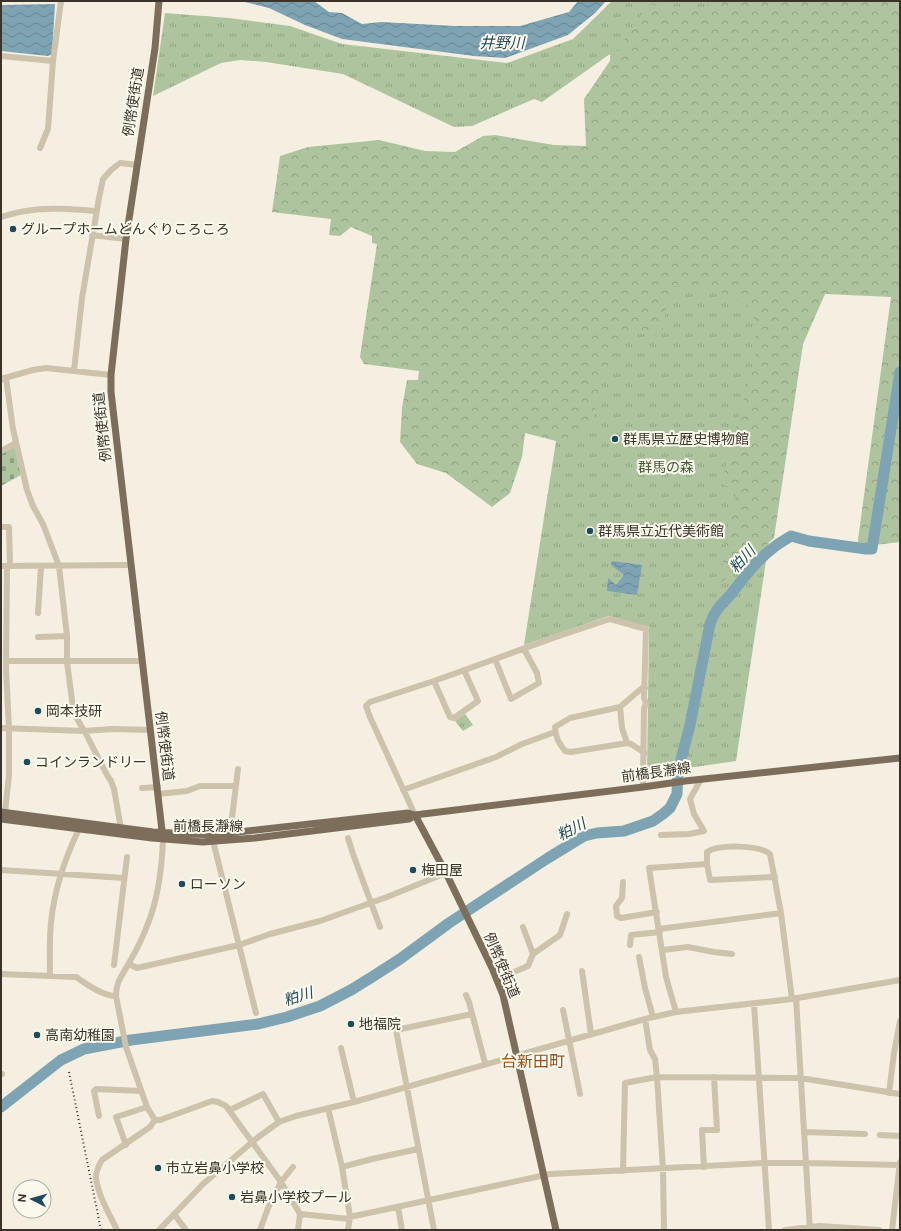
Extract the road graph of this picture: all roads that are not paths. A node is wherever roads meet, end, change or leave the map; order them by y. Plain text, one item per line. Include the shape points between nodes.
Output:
1 (61, 1) edge
2 (159, 1) edge
3 (1, 56) edge
4 (53, 61) junction
5 (40, 148) dead end
6 (137, 165) junction
7 (96, 211) junction
8 (1, 217) edge
9 (92, 235) junction
10 (126, 240) junction
11 (74, 371) junction
12 (111, 375) junction
13 (3, 379) edge
14 (16, 443) junction
15 (1, 451) edge
16 (1, 528) edge
17 (131, 565) junction
18 (6, 566) edge
19 (58, 566) junction
20 (41, 567) junction
21 (38, 613) dead end
22 (67, 636) junction
23 (38, 637) dead end
24 (524, 649) junction
25 (495, 659) junction
26 (6, 661) junction
27 (142, 661) junction
28 (67, 662) junction
29 (464, 670) junction
30 (434, 681) junction
31 (645, 688) junction
32 (620, 707) junction
33 (1, 728) edge
34 (9, 728) junction
35 (150, 730) junction
36 (84, 731) junction
37 (555, 732) junction
38 (627, 743) junction
39 (645, 753) junction
40 (900, 758) edge
41 (238, 768) dead end
42 (701, 779) junction
43 (236, 786) junction
44 (142, 788) dead end
45 (644, 788) junction
46 (158, 790) junction
47 (403, 790) junction
48 (3, 812) edge
49 (415, 815) junction
50 (1, 819) edge
51 (119, 827) junction
52 (79, 829) junction
53 (230, 834) junction
54 (661, 835) dead end
55 (163, 836) junction
56 (348, 838) dead end
57 (213, 841) junction
58 (127, 856) dead end
59 (707, 864) junction
60 (1, 870) edge
61 (446, 873) junction
62 (61, 874) junction
63 (775, 877) junction
64 (124, 878) junction
65 (623, 882) dead end
66 (372, 903) junction
67 (657, 912) junction
68 (781, 913) junction
69 (567, 914) dead end
70 (380, 927) dead end
71 (523, 927) dead end
72 (660, 930) junction
73 (239, 945) junction
74 (630, 945) dead end
75 (663, 950) junction
76 (533, 954) junction
77 (732, 954) dead end
78 (639, 957) dead end
79 (129, 964) junction
80 (114, 966) dead end
81 (582, 971) dead end
82 (1, 974) edge
83 (50, 976) junction
84 (497, 979) junction
85 (900, 980) edge
86 (466, 995) dead end
87 (116, 996) junction
88 (794, 999) junction
89 (754, 1004) junction
90 (563, 1010) dead end
91 (676, 1012) junction
92 (256, 1013) dead end
93 (472, 1014) junction
94 (653, 1017) junction
95 (645, 1019) junction
96 (900, 1021) edge
97 (591, 1034) junction
98 (569, 1040) junction
99 (342, 1048) dead end
100 (516, 1055) junction
101 (485, 1063) junction
102 (657, 1077) junction
103 (714, 1077) junction
104 (759, 1078) junction
105 (800, 1078) junction
106 (406, 1087) junction
107 (142, 1091) junction
108 (889, 1093) junction
109 (580, 1094) dead end
110 (900, 1094) edge
111 (354, 1102) junction
112 (147, 1107) junction
113 (328, 1108) junction
114 (230, 1110) junction
115 (100, 1116) dead end
116 (155, 1120) junction
117 (279, 1122) junction
118 (804, 1132) junction
119 (865, 1134) dead end
120 (880, 1135) dead end
121 (900, 1136) edge
122 (252, 1142) junction
123 (126, 1145) junction
124 (418, 1149) junction
125 (900, 1161) edge
126 (765, 1163) junction
127 (806, 1163) junction
128 (293, 1166) dead end
129 (704, 1166) junction
130 (900, 1166) edge
131 (342, 1167) junction
132 (663, 1169) junction
133 (623, 1171) junction
134 (544, 1175) junction
135 (281, 1182) junction
136 (428, 1200) junction
137 (398, 1207) junction
138 (174, 1214) junction
139 (300, 1214) junction
140 (349, 1218) junction
141 (810, 1228) edge
142 (117, 1230) edge
143 (159, 1230) edge
144 (186, 1230) edge
145 (260, 1230) edge
146 (298, 1230) edge
147 (348, 1230) edge
148 (402, 1230) edge
149 (434, 1230) edge
150 (556, 1230) edge
151 (664, 1230) edge
152 (768, 1230) edge
153 (784, 1230) edge
154 (879, 1230) edge
155 (892, 1230) edge

1 - 4 street
2 - 6 main road, 例幣使街道 via 155,48
3 - 4 street
4 - 5 street via 48,129
6 - 7 street via 120,163 111,170 103,179
6 - 10 main road, 例幣使街道
7 - 8 street via 49,209
7 - 9 street
9 - 10 street
9 - 11 street
10 - 12 main road, 例幣使街道
11 - 12 street
11 - 13 street via 46,368
12 - 17 main road, 例幣使街道
13 - 14 street
14 - 15 street
14 - 19 street via 32,506 43,524
16 - 18 street via 9,528
17 - 19 street
17 - 27 main road, 例幣使街道
18 - 20 street
18 - 26 street
19 - 20 street
19 - 22 street
20 - 21 street
22 - 23 street
22 - 28 street
24 - 25 street
24 - 25 street via 539,682 511,698
24 - 31 street via 610,619 646,629
25 - 29 street
26 - 28 street
26 - 34 street
27 - 28 street
27 - 35 main road, 例幣使街道
28 - 36 street via 73,708
29 - 30 street
29 - 30 street via 478,701 454,718 450,717
30 - 47 street via 370,702 366,706
31 - 32 street
31 - 39 street
32 - 37 street via 570,718 555,727
32 - 38 street via 622,728
33 - 34 street
34 - 36 street
34 - 48 street via 8,775
35 - 36 street via 112,728
35 - 46 main road, 例幣使街道
36 - 51 street via 111,781
37 - 38 street via 558,742 565,751 571,752
37 - 47 street via 496,757
38 - 39 street
39 - 45 street
40 - 42 main road, 前橋長瀞線
41 - 43 street
42 - 45 main road, 前橋長瀞線
42 - 54 street via 690,799 694,814 704,831
43 - 46 street via 200,786 187,791
43 - 53 street
44 - 46 street
45 - 49 main road, 前橋長瀞線
46 - 55 main road, 例幣使街道
47 - 49 street
48 - 51 main road, 前橋長瀞線
49 - 53 main road, 前橋長瀞線 via 408,813
49 - 57 main road, 前橋長瀞線 via 409,819
49 - 61 main road, 例幣使街道
50 - 52 main road, 前橋長瀞線
51 - 55 main road, 前橋長瀞線
52 - 55 main road, 前橋長瀞線
52 - 62 street
53 - 55 main road, 前橋長瀞線
55 - 57 main road, 前橋長瀞線
55 - 79 street via 160,877 148,925
56 - 66 street
57 - 73 street
58 - 64 street
59 - 63 street via 710,880
59 - 63 street via 707,852 713,849 741,847 766,850 770,854
59 - 67 street via 649,868
60 - 62 street
61 - 66 street
61 - 84 main road, 例幣使街道
62 - 64 street
62 - 83 street via 51,922
63 - 68 street
64 - 80 street
65 - 67 street via 622,898 616,906 617,916 620,918
66 - 70 street
66 - 73 street
67 - 72 street
68 - 72 street
68 - 88 street
69 - 76 street via 560,936
71 - 76 street
72 - 74 street via 631,935
72 - 75 street
73 - 79 street via 137,968
73 - 92 street
75 - 77 street via 688,947
75 - 91 street via 666,977
76 - 84 street via 528,966
78 - 94 street
79 - 87 street via 118,982
81 - 97 street
82 - 83 street
83 - 87 street via 76,977 110,997
84 - 100 main road, 例幣使街道
85 - 88 street
86 - 93 street
87 - 107 street via 126,1047
88 - 89 street
88 - 105 street
89 - 91 street
89 - 104 street
90 - 98 street
91 - 94 street
93 - 101 street
93 - 106 street via 396,1030
94 - 95 street
95 - 97 street
95 - 102 street
96 - 108 street
97 - 98 street
98 - 100 street
98 - 109 street
99 - 111 street
100 - 101 street
100 - 134 main road, 例幣使街道
101 - 106 street
102 - 103 street
102 - 132 street
102 - 133 street via 625,1083
103 - 104 street
103 - 129 street via 717,1130 702,1130
104 - 105 street
104 - 126 street
105 - 108 street
105 - 118 street
106 - 111 street
106 - 124 street
107 - 112 street
107 - 115 street via 94,1090
108 - 110 street
111 - 113 street
112 - 116 street
112 - 123 street via 116,1117
113 - 117 street
113 - 131 street
114 - 116 street via 218,1102 212,1102
114 - 117 street via 263,1094
114 - 122 street
116 - 123 street via 150,1128
117 - 122 street
118 - 119 street
118 - 127 street
120 - 121 street
122 - 135 street
122 - 138 street via 203,1184
123 - 142 street via 102,1160 96,1176 103,1200
124 - 131 street
124 - 136 street
125 - 130 street
126 - 127 street
126 - 129 street
126 - 152 street
127 - 130 street
127 - 141 street
128 - 135 street
129 - 132 street
130 - 155 street
131 - 140 street
132 - 133 street
132 - 151 street
133 - 134 street
134 - 136 street
134 - 150 main road, 例幣使街道
135 - 139 street
135 - 145 street
136 - 137 street
136 - 149 street
137 - 140 street
137 - 148 street
138 - 143 street
138 - 144 street
139 - 140 street
139 - 146 street
140 - 147 street
141 - 153 street
141 - 154 street via 820,1226

